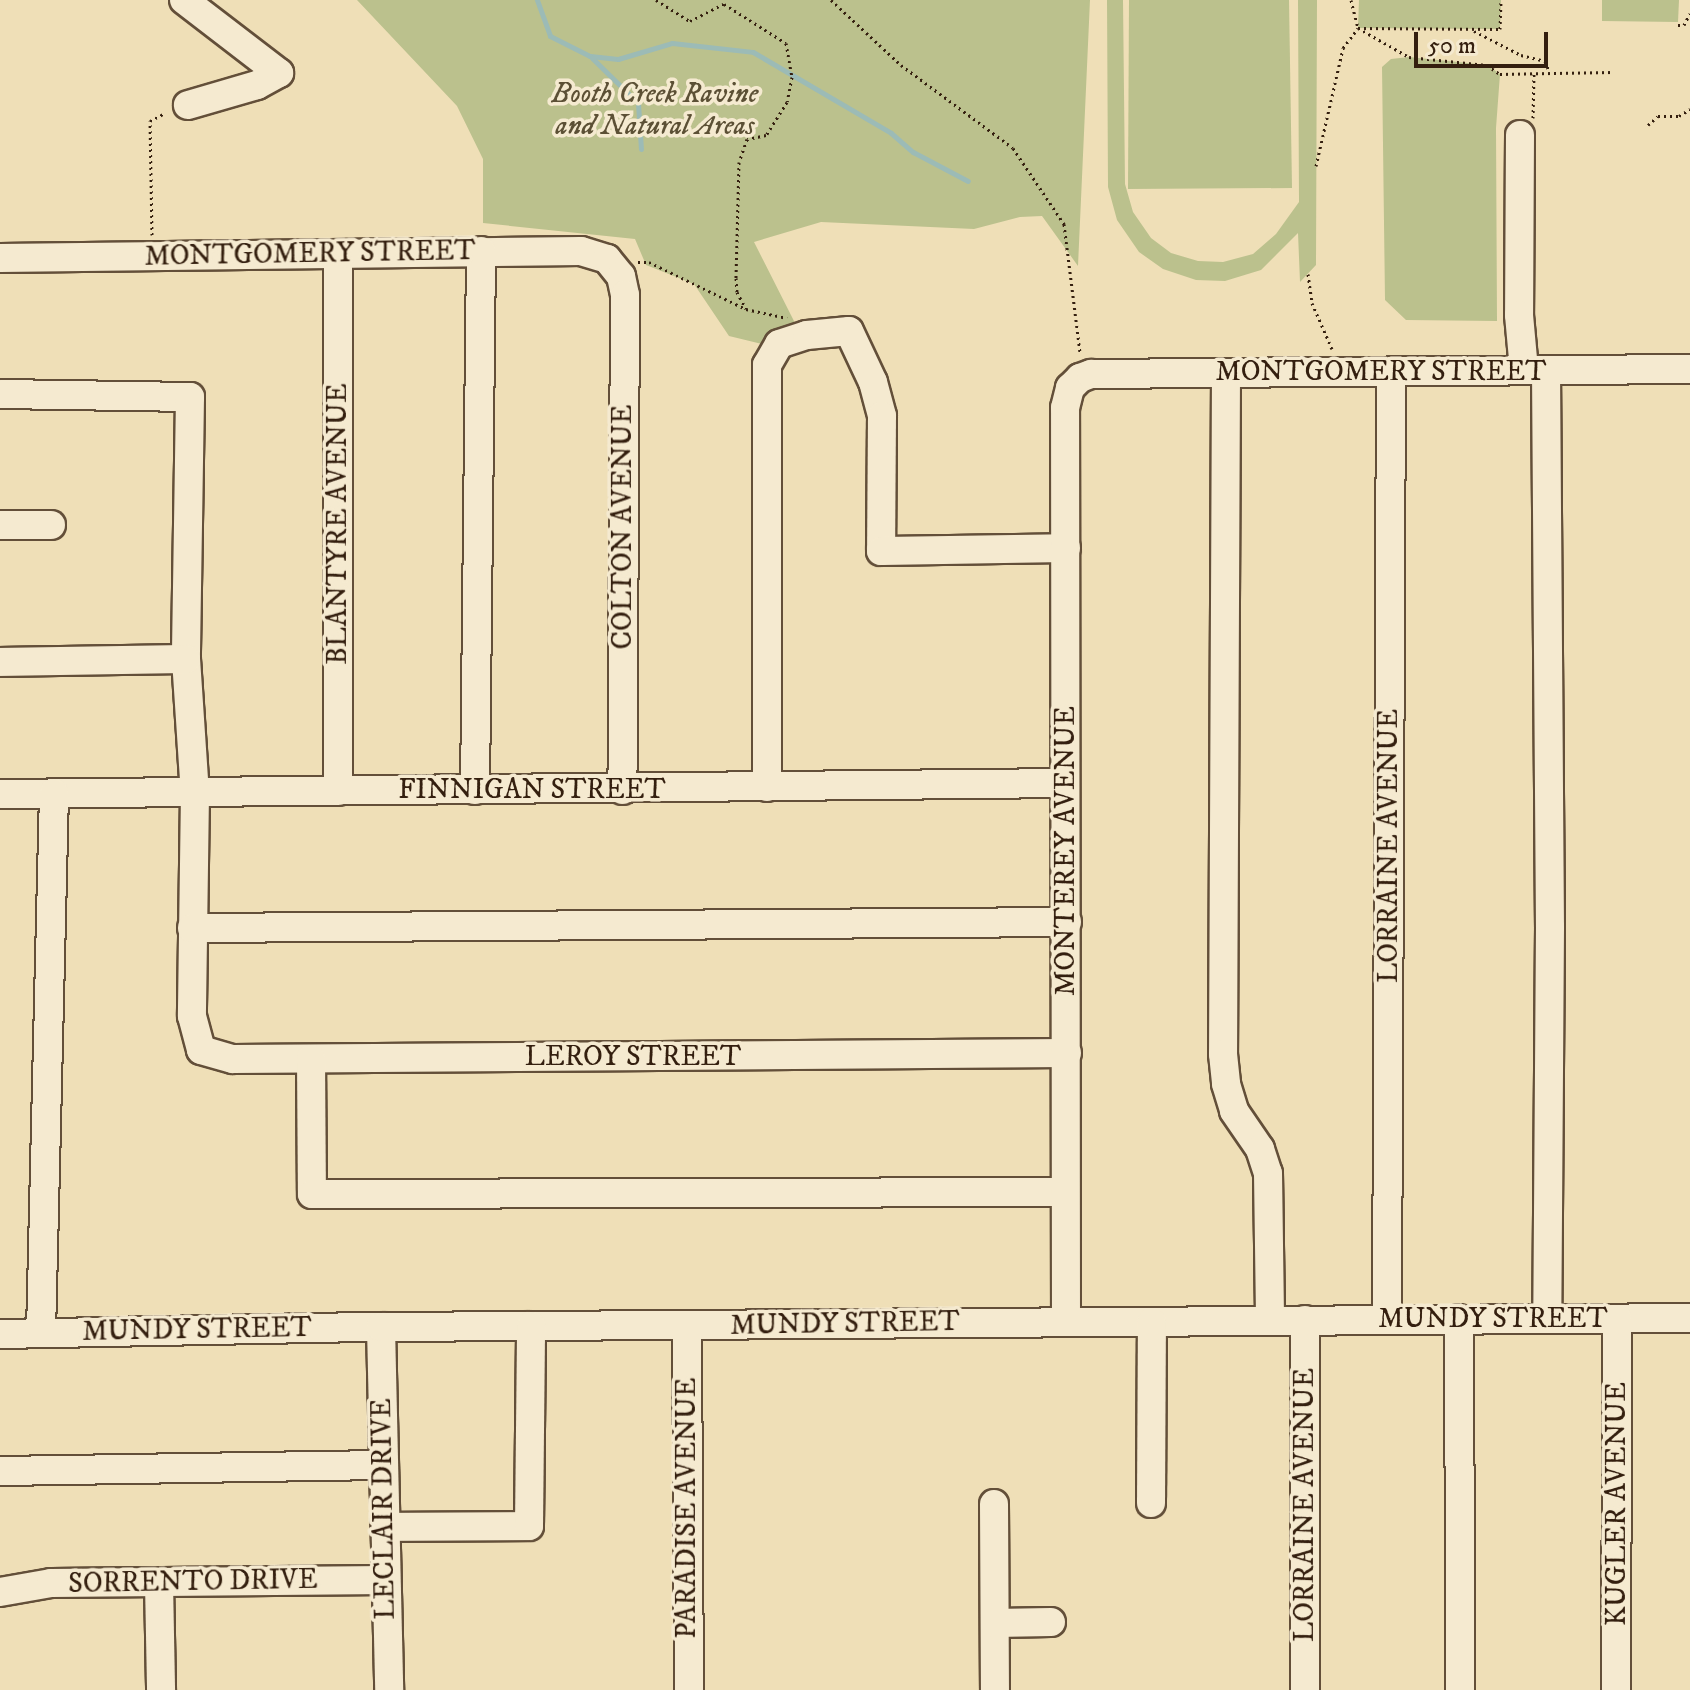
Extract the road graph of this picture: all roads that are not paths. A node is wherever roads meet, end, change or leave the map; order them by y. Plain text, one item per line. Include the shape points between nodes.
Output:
1 (184, 0) edge
2 (188, 105) road end
3 (1520, 135) dead end
4 (481, 251) junction
5 (338, 256) junction
6 (0, 258) edge
7 (624, 265) joint
8 (1690, 369) edge
9 (1535, 370) junction
10 (1078, 371) joint
11 (1391, 372) junction
12 (1226, 373) junction
13 (0, 394) edge
14 (0, 525) edge
15 (51, 525) dead end
16 (1066, 548) junction
17 (186, 659) junction
18 (0, 662) edge
19 (1065, 783) junction
20 (767, 787) junction
21 (475, 790) junction
22 (622, 790) junction
23 (338, 791) junction
24 (54, 793) junction
25 (195, 793) junction
26 (0, 794) edge
27 (1067, 922) junction
28 (192, 928) junction
29 (1067, 1053) junction
30 (311, 1059) junction
31 (1065, 1192) junction
32 (1690, 1318) edge
33 (1387, 1319) junction
34 (1459, 1319) junction
35 (1547, 1319) junction
36 (1617, 1319) junction
37 (1270, 1320) junction
38 (1305, 1320) junction
39 (1066, 1322) junction
40 (1152, 1322) junction
41 (531, 1326) junction
42 (687, 1326) junction
43 (381, 1327) junction
44 (41, 1333) junction
45 (0, 1334) edge
46 (384, 1465) junction
47 (0, 1471) edge
48 (1151, 1503) dead end
49 (994, 1504) dead end
50 (386, 1527) junction
51 (386, 1580) junction
52 (159, 1583) junction
53 (0, 1592) edge
54 (1051, 1622) dead end
55 (995, 1623) junction
56 (161, 1690) edge
57 (389, 1690) edge
58 (689, 1690) edge
59 (995, 1690) edge
60 (1305, 1690) edge
61 (1460, 1690) edge
62 (1616, 1690) edge

1 - 2 street via 279,73 257,85
3 - 9 street via 1519,315
4 - 5 street, MONTGOMERY STREET
4 - 7 street, MONTGOMERY STREET via 581,251
4 - 21 street
5 - 6 street, MONTGOMERY STREET
5 - 23 street, BLANTYRE AVENUE
7 - 22 street, COLTON AVENUE
8 - 9 street, MONTGOMERY STREET
9 - 11 street, MONTGOMERY STREET
9 - 35 street via 1550,911
10 - 12 street, MONTGOMERY STREET
10 - 16 street, MONTEREY AVENUE via 1065,408
11 - 12 street, MONTGOMERY STREET
11 - 33 street, LORRAINE AVENUE
12 - 37 street via 1223,1054 1234,1111 1260,1149 1268,1173
13 - 17 street via 190,397
14 - 15 street
16 - 19 street, MONTEREY AVENUE
16 - 20 street via 881,551 882,416 849,331 779,344 767,365
17 - 18 street
17 - 25 street
19 - 20 street, FINNIGAN STREET
19 - 27 street, MONTEREY AVENUE
20 - 22 street, FINNIGAN STREET
21 - 22 street, FINNIGAN STREET
21 - 23 street, FINNIGAN STREET
23 - 25 street, FINNIGAN STREET
24 - 25 street, FINNIGAN STREET
24 - 26 street, FINNIGAN STREET
24 - 44 street
25 - 28 street
27 - 28 street
27 - 29 street, MONTEREY AVENUE
28 - 30 street, LEROY STREET via 193,1027 201,1050 233,1059
29 - 30 street, LEROY STREET
29 - 31 street, MONTEREY AVENUE
30 - 31 street via 312,1194
31 - 39 street, MONTEREY AVENUE
32 - 36 street, MUNDY STREET
33 - 34 street, MUNDY STREET
33 - 38 street, MUNDY STREET
34 - 35 street, MUNDY STREET
34 - 61 street
35 - 36 street, MUNDY STREET
36 - 62 street, KUGLER AVENUE
37 - 38 street, MUNDY STREET
37 - 40 street, MUNDY STREET
38 - 60 street, LORRAINE AVENUE
39 - 40 street, MUNDY STREET
39 - 42 street, MUNDY STREET
40 - 48 street
41 - 42 street, MUNDY STREET
41 - 43 street, MUNDY STREET
41 - 50 street via 529,1526
42 - 58 street, PARADISE AVENUE
43 - 44 street, MUNDY STREET
43 - 46 street, LECLAIR DRIVE
44 - 45 street, MUNDY STREET
46 - 47 street
46 - 50 street, LECLAIR DRIVE
49 - 55 street
50 - 51 street, LECLAIR DRIVE
51 - 52 street, SORRENTO DRIVE
51 - 57 street, LECLAIR DRIVE
52 - 53 street, SORRENTO DRIVE via 51,1583
52 - 56 street
54 - 55 street
55 - 59 street

